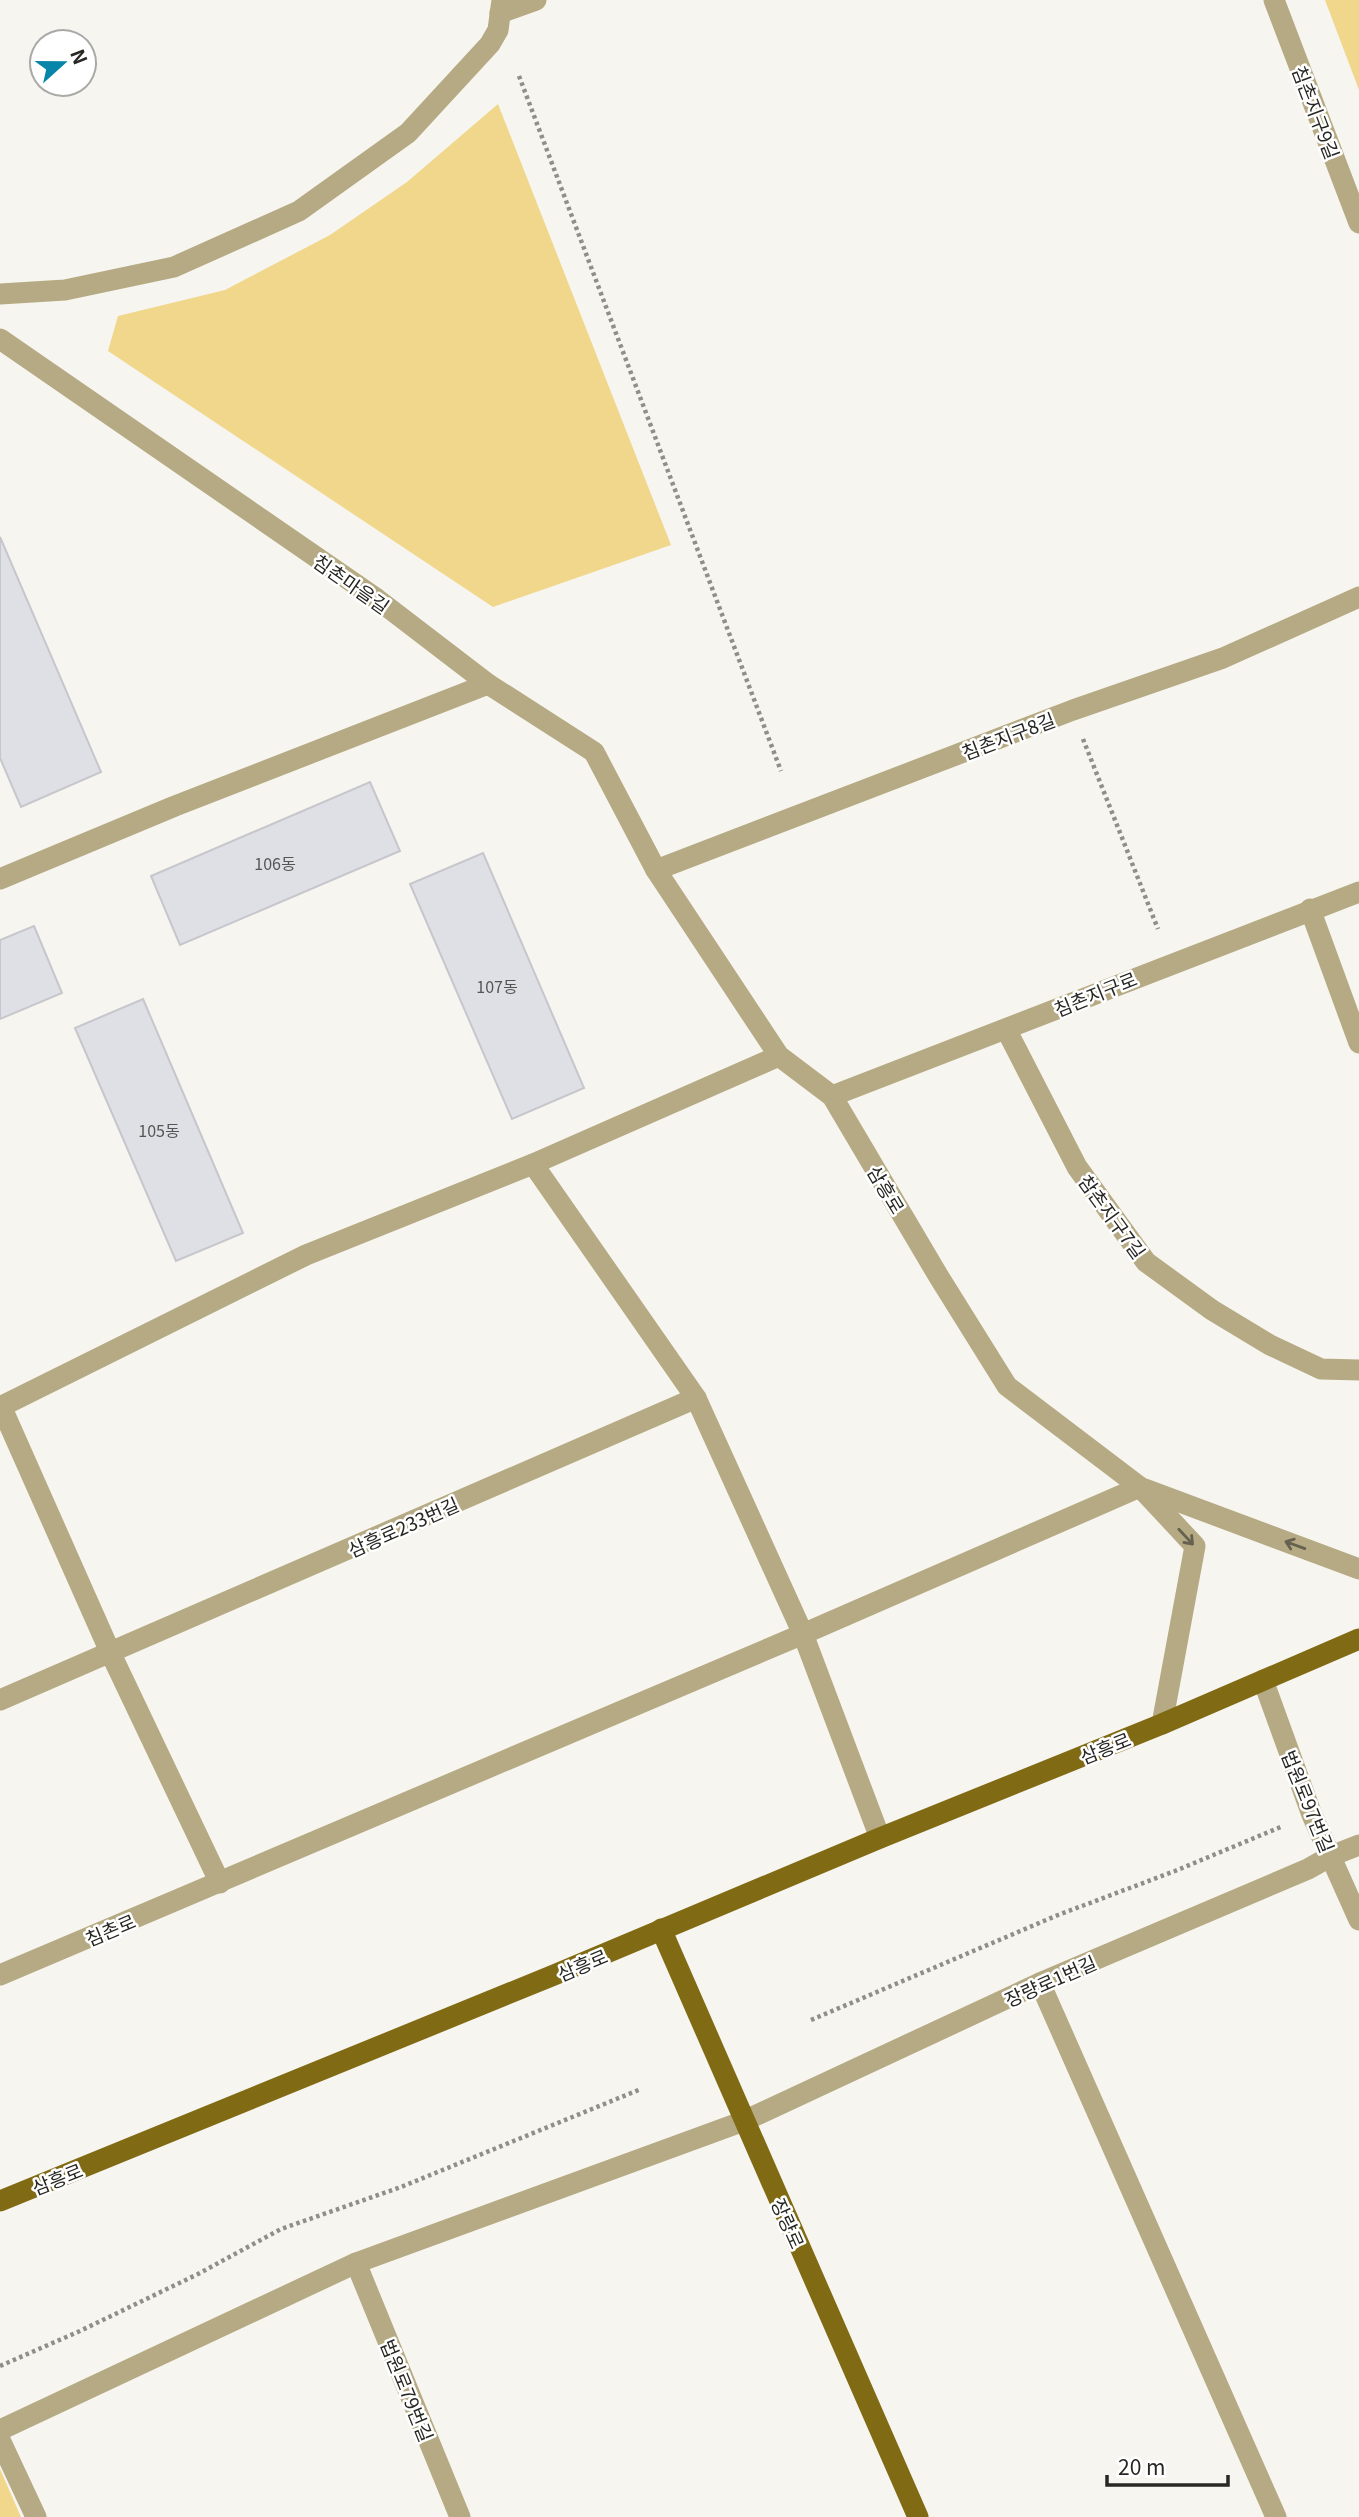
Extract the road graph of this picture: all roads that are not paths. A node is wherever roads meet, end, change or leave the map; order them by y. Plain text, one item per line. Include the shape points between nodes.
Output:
1 (536, 0) edge
2 (1274, 0) edge
3 (501, 6) edge
4 (1359, 223) edge
5 (0, 294) edge
6 (0, 339) edge
7 (1359, 597) edge
8 (488, 684) junction
9 (656, 870) junction
10 (0, 879) edge
11 (1359, 892) edge
12 (1310, 909) junction
13 (1006, 1029) junction
14 (1359, 1044) edge
15 (779, 1056) junction
16 (832, 1096) junction
17 (533, 1164) junction
18 (1359, 1370) edge
19 (696, 1398) junction
20 (0, 1407) edge
21 (1140, 1487) junction
22 (1359, 1569) edge
23 (803, 1634) junction
24 (1359, 1639) edge
25 (111, 1654) junction
26 (1263, 1680) junction
27 (0, 1700) edge
28 (1162, 1724) junction
29 (880, 1838) junction
30 (1359, 1845) edge
31 (1331, 1856) junction
32 (220, 1883) junction
33 (1359, 1920) edge
34 (661, 1929) junction
35 (0, 1975) edge
36 (1040, 1983) junction
37 (744, 2122) junction
38 (0, 2201) edge
39 (356, 2263) junction
40 (0, 2430) edge
41 (0, 2440) edge
42 (36, 2517) edge
43 (460, 2517) edge
44 (918, 2517) edge
45 (1276, 2517) edge

1 - 3 street
2 - 4 street, 침촌지구9길
3 - 5 street via 498,30 490,44 408,133 299,211 174,267 65,290
6 - 8 street, 침촌마을길 via 377,599
7 - 9 street, 침촌지구8길 via 1223,658 1073,710
8 - 9 street, 침촌마을길 via 594,752
8 - 10 street
9 - 15 street, 삼흥로
11 - 12 street, 침촌지구로
12 - 13 street, 침촌지구로
12 - 14 street
13 - 16 street, 침촌지구로
13 - 18 street, 참촌지구7길 via 1077,1167 1146,1262 1270,1345 1321,1369
15 - 16 street, 삼흥로
15 - 17 street
16 - 21 street, 삼흥로 via 1007,1386
17 - 19 street
17 - 20 street via 306,1255
19 - 23 street
19 - 25 street, 삼흥로233번길
20 - 25 street
22 -> 21 street, 삼흥로
21 - 23 street
21 -> 28 street, 삼흥로 via 1195,1546
23 - 29 street
23 - 32 street
24 - 26 main road, 삼흥로
25 - 27 street
25 - 32 street
26 - 28 main road, 삼흥로
26 - 31 street, 법원로97번길
28 - 29 main road, 삼흥로
29 - 34 main road, 삼흥로
30 - 31 street, 장량로1번길
31 - 33 street, 법원로97번길
31 - 36 street, 장량로1번길
32 - 35 street, 침촌로
34 - 37 main road, 장량로
34 - 38 main road, 삼흥로
36 - 37 street, 장량로1번길
36 - 45 street
37 - 39 street, 장량로1번길
37 - 44 main road, 장량로
39 - 40 street, 장량로1번길
39 - 43 street, 법원로79번길
41 - 42 street

